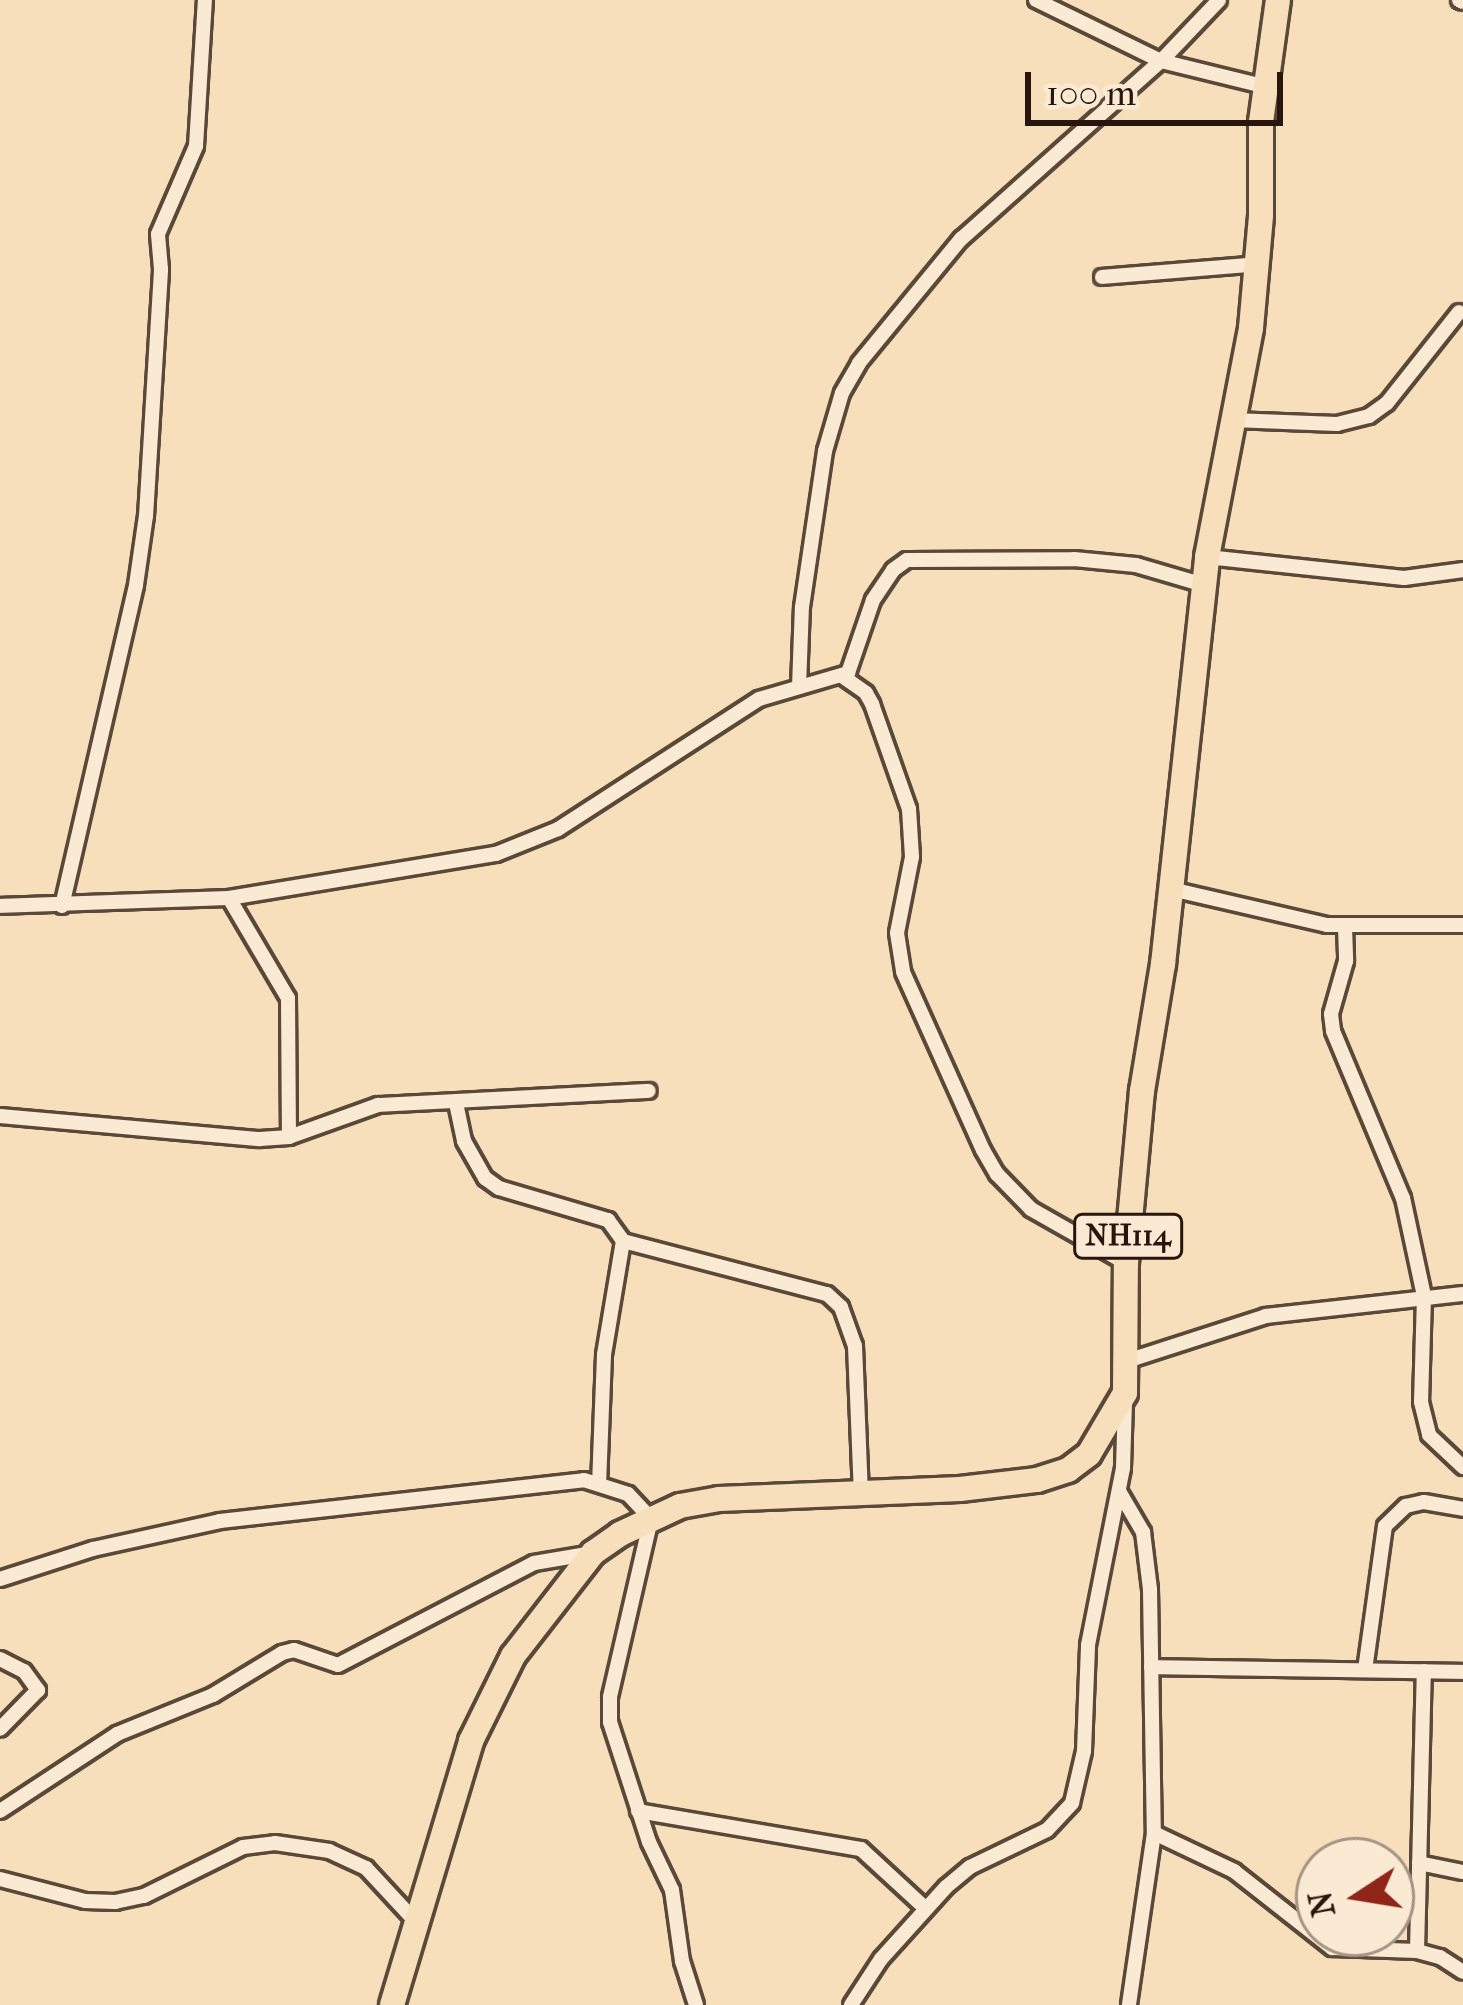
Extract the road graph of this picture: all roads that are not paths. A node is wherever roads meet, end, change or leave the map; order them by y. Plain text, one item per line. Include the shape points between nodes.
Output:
1 (206, 0) edge
2 (1219, 0) edge
3 (1277, 0) edge
4 (1042, 1) edge
5 (1160, 61) junction
6 (1264, 86) junction
7 (1258, 264) junction
8 (1102, 277) dead end
9 (1459, 312) dead end
10 (1232, 420) junction
11 (1207, 556) junction
12 (1463, 570) edge
13 (1204, 585) junction
14 (842, 676) junction
15 (799, 687) junction
16 (1171, 890) junction
17 (229, 898) junction
18 (0, 906) edge
19 (62, 906) junction
20 (1463, 926) edge
21 (1346, 927) junction
22 (649, 1091) dead end
23 (455, 1103) junction
24 (0, 1116) edge
25 (289, 1137) junction
26 (623, 1241) junction
27 (1126, 1263) junction
28 (1463, 1294) edge
29 (1424, 1297) junction
30 (1130, 1360) junction
31 (1125, 1394) junction
32 (1463, 1467) edge
33 (599, 1484) junction
34 (1118, 1491) junction
35 (861, 1493) junction
36 (1463, 1509) edge
37 (651, 1519) junction
38 (593, 1553) junction
39 (0, 1579) edge
40 (0, 1659) edge
41 (1151, 1667) junction
42 (1365, 1670) junction
43 (1424, 1671) junction
44 (1463, 1672) edge
45 (0, 1730) edge
46 (0, 1811) edge
47 (638, 1811) junction
48 (1154, 1833) junction
49 (1419, 1863) junction
50 (1463, 1872) edge
51 (0, 1879) edge
52 (926, 1909) junction
53 (417, 1923) junction
54 (1417, 1951) junction
55 (1463, 1972) edge
56 (392, 2005) edge
57 (696, 2005) edge
58 (851, 2005) edge
59 (1129, 2005) edge

1 - 19 street via 196,146 158,234 136,586
2 - 5 street
3 - 6 highway, NH114
4 - 5 street
5 - 6 street
5 - 15 street via 961,239 859,363 825,451
6 - 7 highway, NH114
7 - 8 street
7 - 10 highway, NH114
9 - 10 street via 1369,416 1337,424
10 - 11 highway, NH114
11 - 12 street via 1404,578
11 - 13 highway, NH114
13 - 14 street via 1136,565 1074,559 907,560 873,600
13 - 16 highway, NH114
14 - 15 street
14 - 27 street via 872,704 910,808 912,857 897,933 903,972 983,1150 1031,1209
15 - 17 street via 745,706 558,829 496,854
16 - 21 street
16 - 27 highway, NH114
17 - 19 street
17 - 25 street via 288,998
18 - 19 street
20 - 21 street
21 - 29 street via 1333,1031 1394,1170
22 - 23 street
23 - 25 street via 378,1105
23 - 26 street via 484,1178 608,1220
24 - 25 street
26 - 33 street via 604,1355
26 - 35 street via 827,1294 841,1307 855,1346
27 - 30 highway, NH114
28 - 29 street
29 - 30 street via 1266,1316
29 - 32 street via 1425,1420 1438,1447
30 - 31 highway, NH114
31 - 34 street
31 - 35 highway, NH114 via 1106,1432 1067,1470 996,1486
33 - 37 street via 628,1494
33 - 39 street via 220,1521
34 - 41 street via 1146,1548
34 - 52 street via 1088,1645 1084,1751 1072,1803 1047,1830 970,1867
35 - 37 highway, NH114 via 719,1498
36 - 42 street via 1424,1502 1384,1526
37 - 38 highway, NH114
37 - 47 street via 610,1697 616,1752
38 - 46 street via 534,1563 338,1665 282,1653 213,1696 117,1734
38 - 53 highway, NH114 via 536,1622 490,1700
40 - 45 street via 38,1690
41 - 42 street
41 - 48 street
42 - 43 street
43 - 44 street
43 - 49 street
47 - 52 street via 861,1849
47 - 57 street via 672,1890
48 - 54 street via 1234,1871 1332,1948
48 - 59 street
49 - 50 street
49 - 54 street
51 - 53 street via 115,1902 243,1846 274,1843 328,1851 366,1868
52 - 58 street
53 - 56 highway, NH114
54 - 55 street

